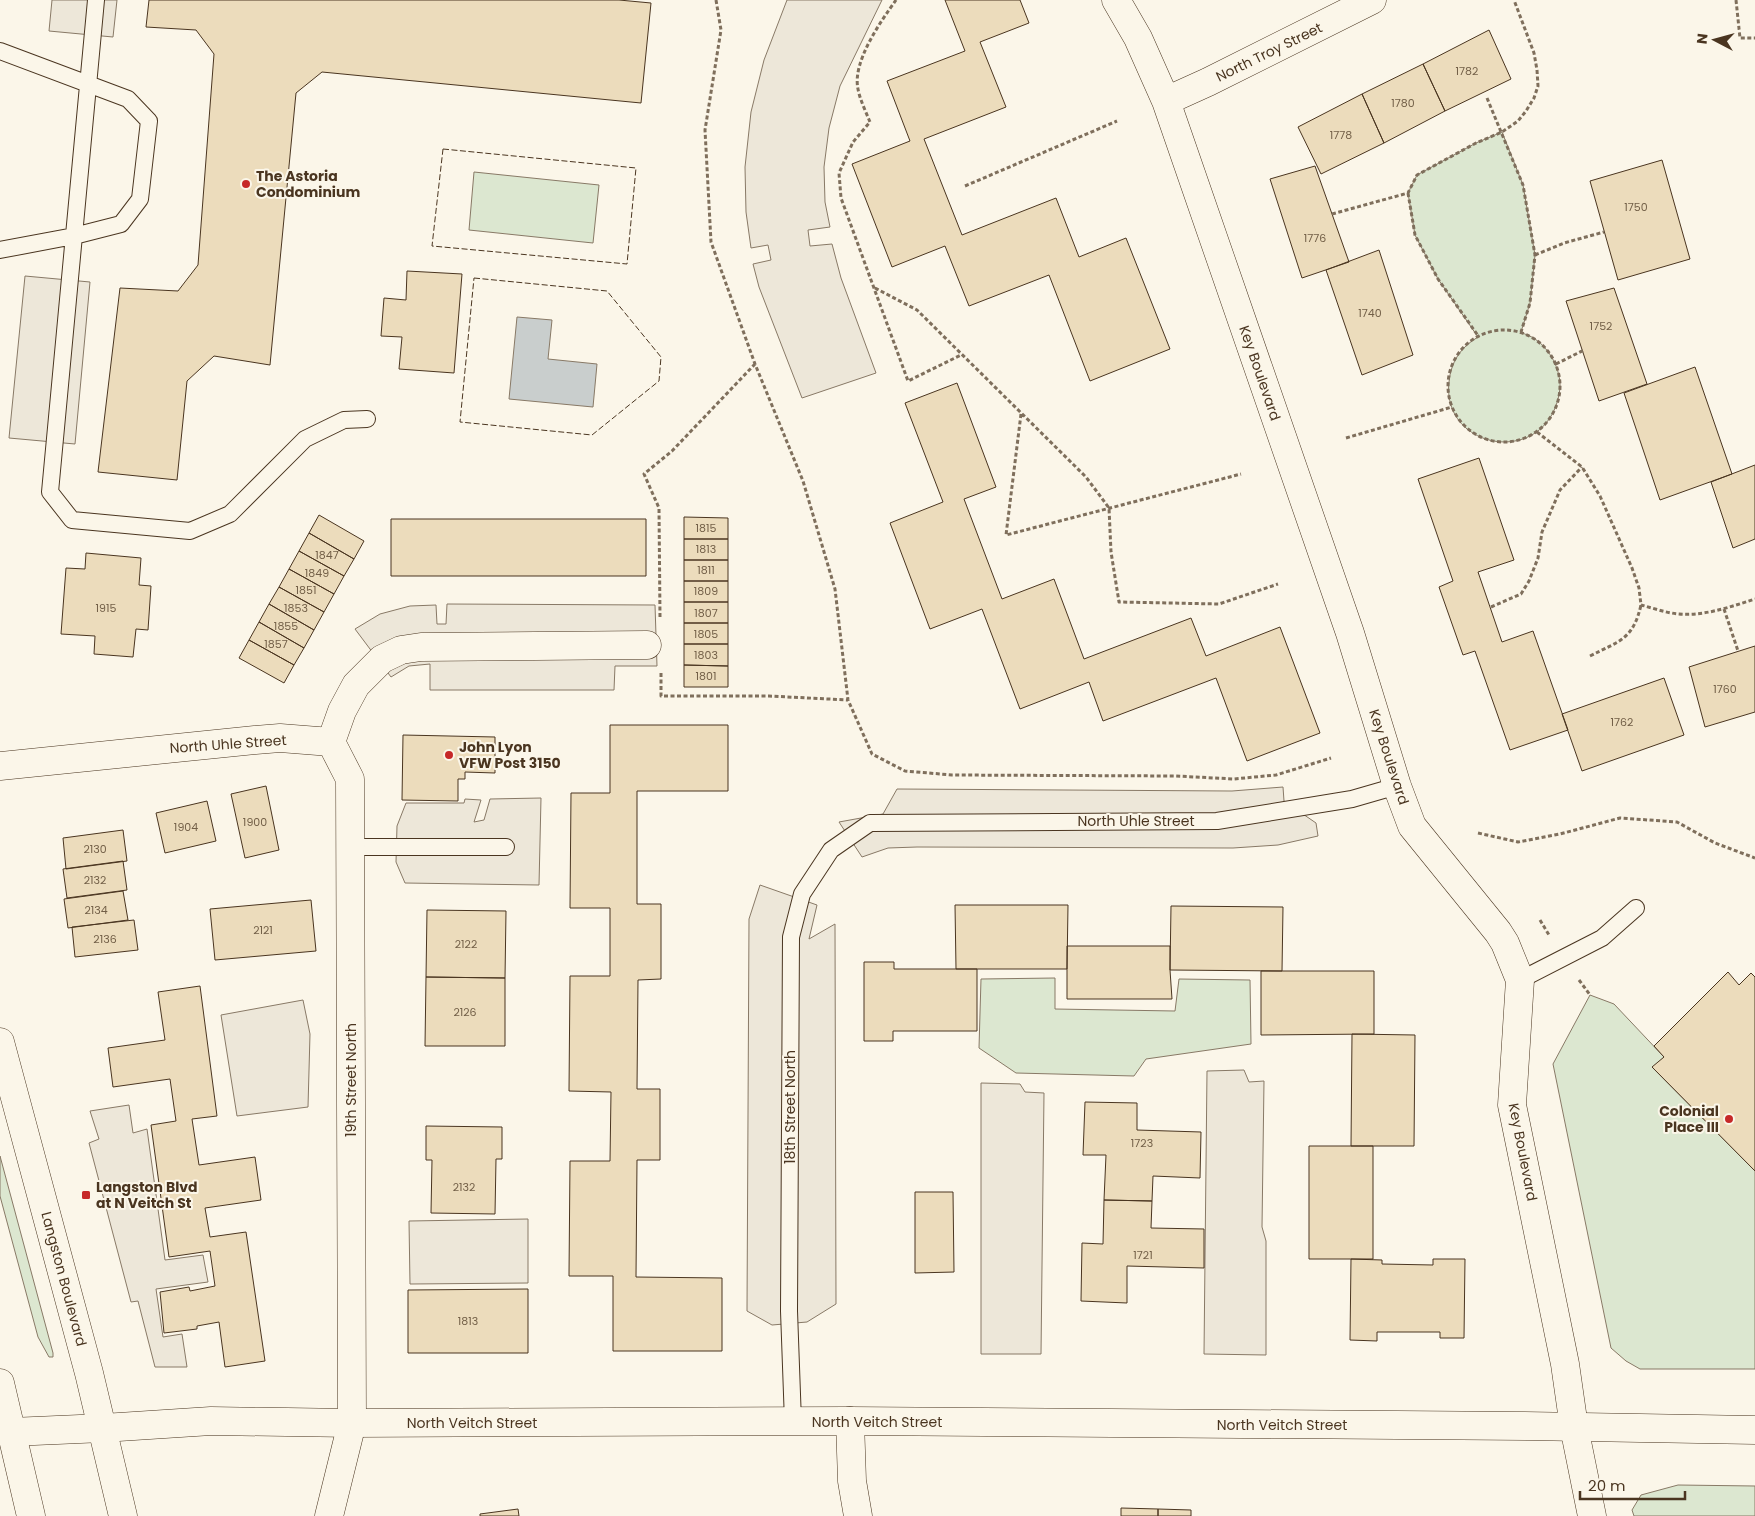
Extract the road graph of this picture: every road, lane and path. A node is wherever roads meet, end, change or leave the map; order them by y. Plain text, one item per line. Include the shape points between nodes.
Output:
1 (96, 0) edge
2 (716, 0) edge
3 (896, 0) edge
4 (1116, 0) edge
5 (1372, 0) edge
6 (1514, 0) edge
7 (1736, 0) edge
8 (1755, 38) edge
9 (0, 51) edge
10 (88, 84) junction
11 (1486, 98) dead end
12 (1166, 101) junction
13 (1117, 121) dead end
14 (1502, 132) junction
15 (965, 186) dead end
16 (1408, 193) junction
17 (1332, 214) dead end
18 (1604, 232) dead end
19 (74, 236) junction
20 (0, 250) edge
21 (1535, 255) junction
22 (875, 288) junction
23 (1521, 332) junction
24 (1478, 337) junction
25 (1584, 350) dead end
26 (961, 355) junction
27 (755, 364) junction
28 (1556, 364) junction
29 (1452, 406) junction
30 (1021, 414) junction
31 (367, 419) dead end
32 (1537, 432) junction
33 (1346, 438) dead end
34 (1582, 467) junction
35 (1241, 474) dead end
36 (1109, 508) junction
37 (1278, 584) dead end
38 (1755, 599) edge
39 (1641, 605) junction
40 (1491, 607) dead end
41 (1724, 609) junction
42 (660, 621) dead end
43 (1738, 651) dead end
44 (1590, 656) dead end
45 (654, 657) joint
46 (848, 700) junction
47 (331, 742) junction
48 (1331, 758) dead end
49 (0, 766) edge
50 (1397, 786) junction
51 (870, 823) joint
52 (1478, 833) dead end
53 (350, 847) junction
54 (506, 847) dead end
55 (1755, 858) edge
56 (1636, 908) dead end
57 (1520, 980) junction
58 (0, 1042) edge
59 (0, 1383) edge
60 (850, 1421) junction
61 (793, 1422) junction
62 (352, 1423) junction
63 (1574, 1427) junction
64 (103, 1428) junction
65 (1755, 1430) edge
66 (6, 1432) edge
67 (31, 1516) edge
68 (124, 1516) edge
69 (328, 1516) edge
70 (858, 1516) edge
71 (1592, 1516) edge

1 - 10 lane
2 - 27 path via 721,30 704,130 711,242
3 - 22 path via 860,60 857,88 870,122 853,142 839,173 841,198
4 - 12 street, Key Boulevard via 1138,38
5 - 12 street, North Troy Street
6 - 14 path via 1534,53 1538,86 1526,112
7 - 8 path via 1740,38
9 - 10 lane
10 - 19 lane
10 - 19 lane via 128,99 148,121 140,199 121,224
11 - 14 path
12 - 50 street, Key Boulevard via 1350,633
13 - 15 path
14 - 16 path via 1417,175
14 - 21 path via 1523,185
16 - 17 path
16 - 24 path via 1415,235 1438,279
18 - 21 path
19 - 20 lane
19 - 31 lane via 50,492 72,520 190,531 230,514 304,438 344,420
21 - 23 path via 1530,303
22 - 26 path via 917,310
22 - 26 path via 908,381
23 - 24 path via 1503,330
23 - 28 path via 1547,350
24 - 29 path via 1457,354 1450,371 1448,389
25 - 28 path
26 - 30 path
27 - 42 path via 672,450 644,474 659,508
27 - 46 path via 804,481 835,588
28 - 32 path via 1560,382 1558,401 1550,419
29 - 32 path via 1460,422 1472,433 1488,440 1521,440
29 - 33 path
30 - 36 path via 1086,477
30 - 36 path via 1006,535
32 - 34 path
34 - 39 path via 1600,496 1624,548 1639,588
34 - 40 path via 1560,490 1542,532 1538,558 1521,594
35 - 36 path
36 - 37 path via 1111,552 1119,602 1219,604
38 - 41 path
39 - 41 path via 1678,614
39 - 44 path via 1638,619 1621,641
41 - 43 path
45 - 46 path via 662,696
45 - 47 street via 431,647 400,650 382,659 356,685
46 - 48 path via 872,754 905,772 1234,779 1276,775
47 - 49 street, North Uhle Street via 280,738
47 - 53 street, 19th Street North via 350,779
50 - 51 lane, North Uhle Street via 1352,799 1217,821
50 - 57 street, Key Boulevard via 1412,826 1498,932
51 - 61 lane, 18th Street North via 831,850 802,894 791,937 789,1301
52 - 55 path via 1518,842 1620,818 1678,822 1715,843
53 - 54 lane
53 - 62 street, 19th Street North
56 - 57 lane via 1602,938
57 - 63 street, Key Boulevard via 1512,1104 1565,1364
58 - 64 street, Langston Boulevard
59 - 66 street
60 - 61 street, North Veitch Street
60 - 63 street, North Veitch Street
60 - 70 street via 852,1482
61 - 62 street, North Veitch Street
62 - 64 street, North Veitch Street via 211,1421
62 - 69 street, 19th Street North
63 - 65 street, North Veitch Street
63 - 71 street, Key Boulevard
64 - 66 street, North Veitch Street
64 - 68 street, Langston Boulevard
66 - 67 street

